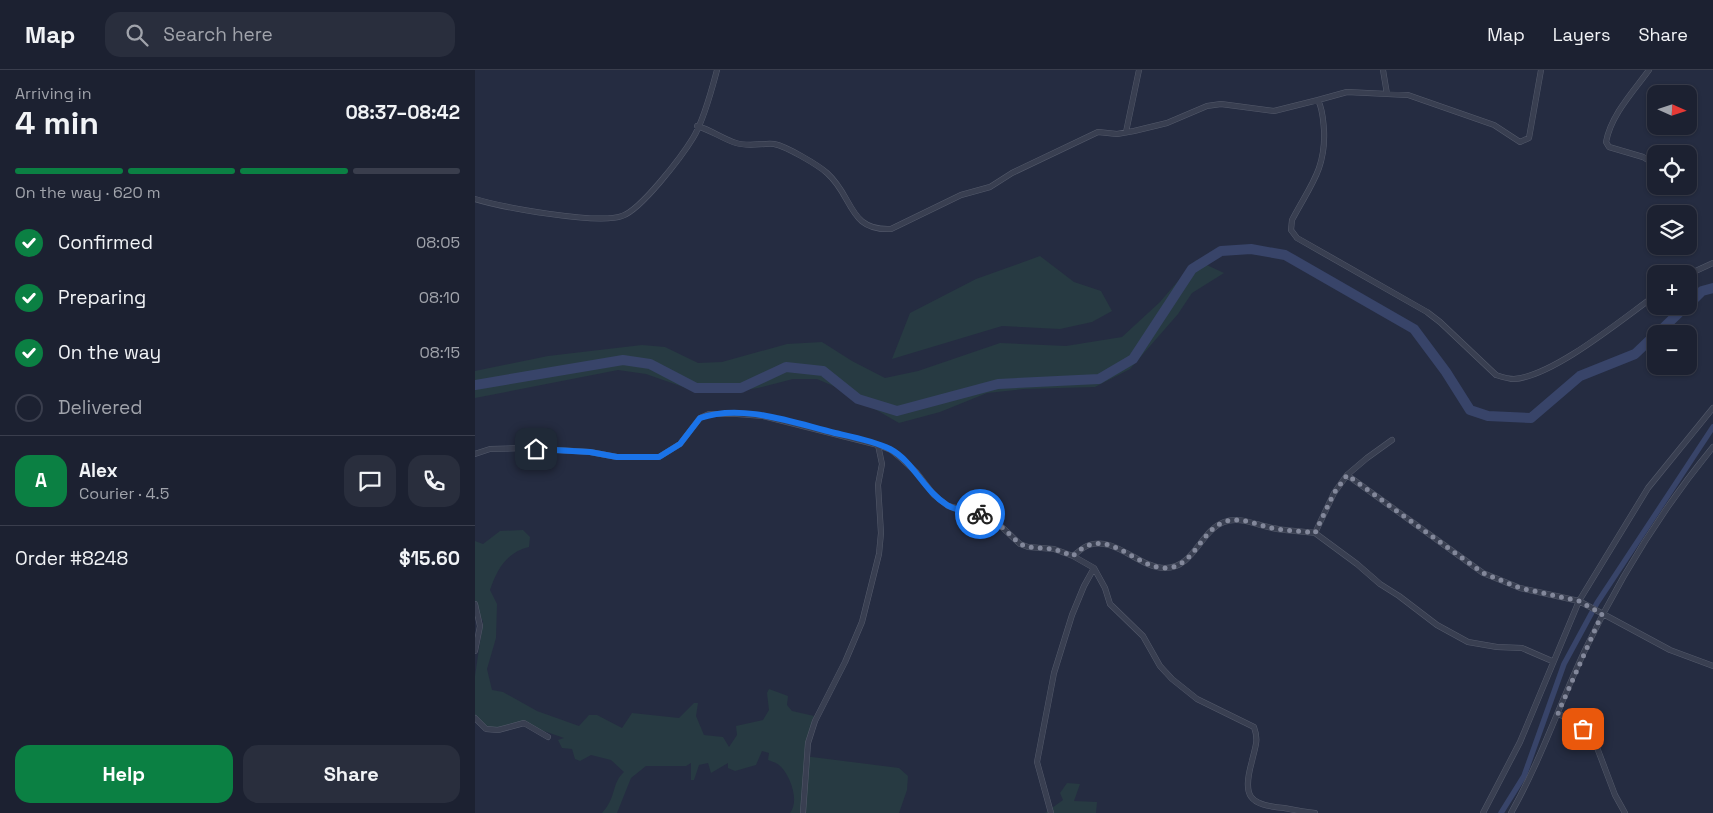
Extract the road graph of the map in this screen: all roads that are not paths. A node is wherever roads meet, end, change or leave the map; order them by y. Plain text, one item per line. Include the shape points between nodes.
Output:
1 (717, 70) edge
2 (1139, 70) edge
3 (1383, 70) edge
4 (1541, 70) edge
5 (1649, 70) edge
6 (1387, 94) junction
7 (1318, 100) junction
8 (697, 126) junction
9 (1126, 132) junction
10 (1647, 159) edge
11 (475, 199) edge
12 (1713, 263) edge
13 (1697, 270) edge
14 (1647, 301) edge
15 (1713, 408) edge
16 (1392, 440) dead end
17 (878, 445) junction
18 (1713, 447) edge
19 (475, 454) edge
20 (1347, 475) junction
21 (1315, 533) junction
22 (1073, 556) junction
23 (1094, 568) junction
24 (1579, 601) junction
25 (475, 604) edge
26 (1602, 614) junction
27 (475, 652) edge
28 (1552, 660) junction
29 (1713, 666) edge
30 (1558, 713) junction
31 (475, 718) edge
32 (548, 737) dead end
33 (803, 813) edge
34 (1051, 813) edge
35 (1315, 813) edge
36 (1483, 813) edge
37 (1511, 813) edge
38 (1625, 813) edge

1 - 8 street
2 - 9 street
3 - 6 street
4 - 6 street via 1529,138 1520,142 1494,125 1435,103 1399,93
5 - 10 street via 1609,129 1606,142 1609,147
6 - 7 street via 1347,92
7 - 9 street via 1274,111 1221,104 1207,106 1167,123
7 - 14 street via 1323,110 1322,163 1292,220 1291,230 1297,238 1434,317 1496,375 1514,379 1552,366
8 - 9 street via 733,142 748,146 773,144 798,155 826,172 845,193 859,220 869,228 880,230 891,229 961,195 990,187 1098,132
8 - 11 street via 694,137 663,177 643,200 622,216 611,218 522,210
12 - 13 street
15 - 24 street via 1648,488
16 - 20 street
17 - 19 street via 763,416 709,414 700,418 680,444 659,457 617,457 526,448 490,449
17 - 22 street via 903,460 948,506 990,516 1020,544 1054,549
17 - 33 street via 882,464 877,485 881,533 879,554 862,622 810,736
18 - 26 street via 1667,505
20 - 21 street via 1334,493
20 - 24 street via 1483,573 1520,588
21 - 22 street via 1237,519 1222,522 1209,532 1197,550 1181,563 1166,568 1153,566 1106,544 1089,545
21 - 28 street via 1380,584 1468,642 1522,648
22 - 23 street
23 - 34 street via 1071,615 1054,673 1037,762
23 - 35 street via 1111,604 1143,636 1160,666 1172,679 1197,699 1254,727 1257,747 1249,777 1251,798 1255,803
24 - 26 street
24 - 28 street
25 - 27 street via 480,626
26 - 29 street via 1619,620 1670,650
26 - 30 street
28 - 36 street via 1520,742
30 - 37 street via 1534,772
30 - 38 street via 1593,737
31 - 32 street via 486,729 498,730 525,723

